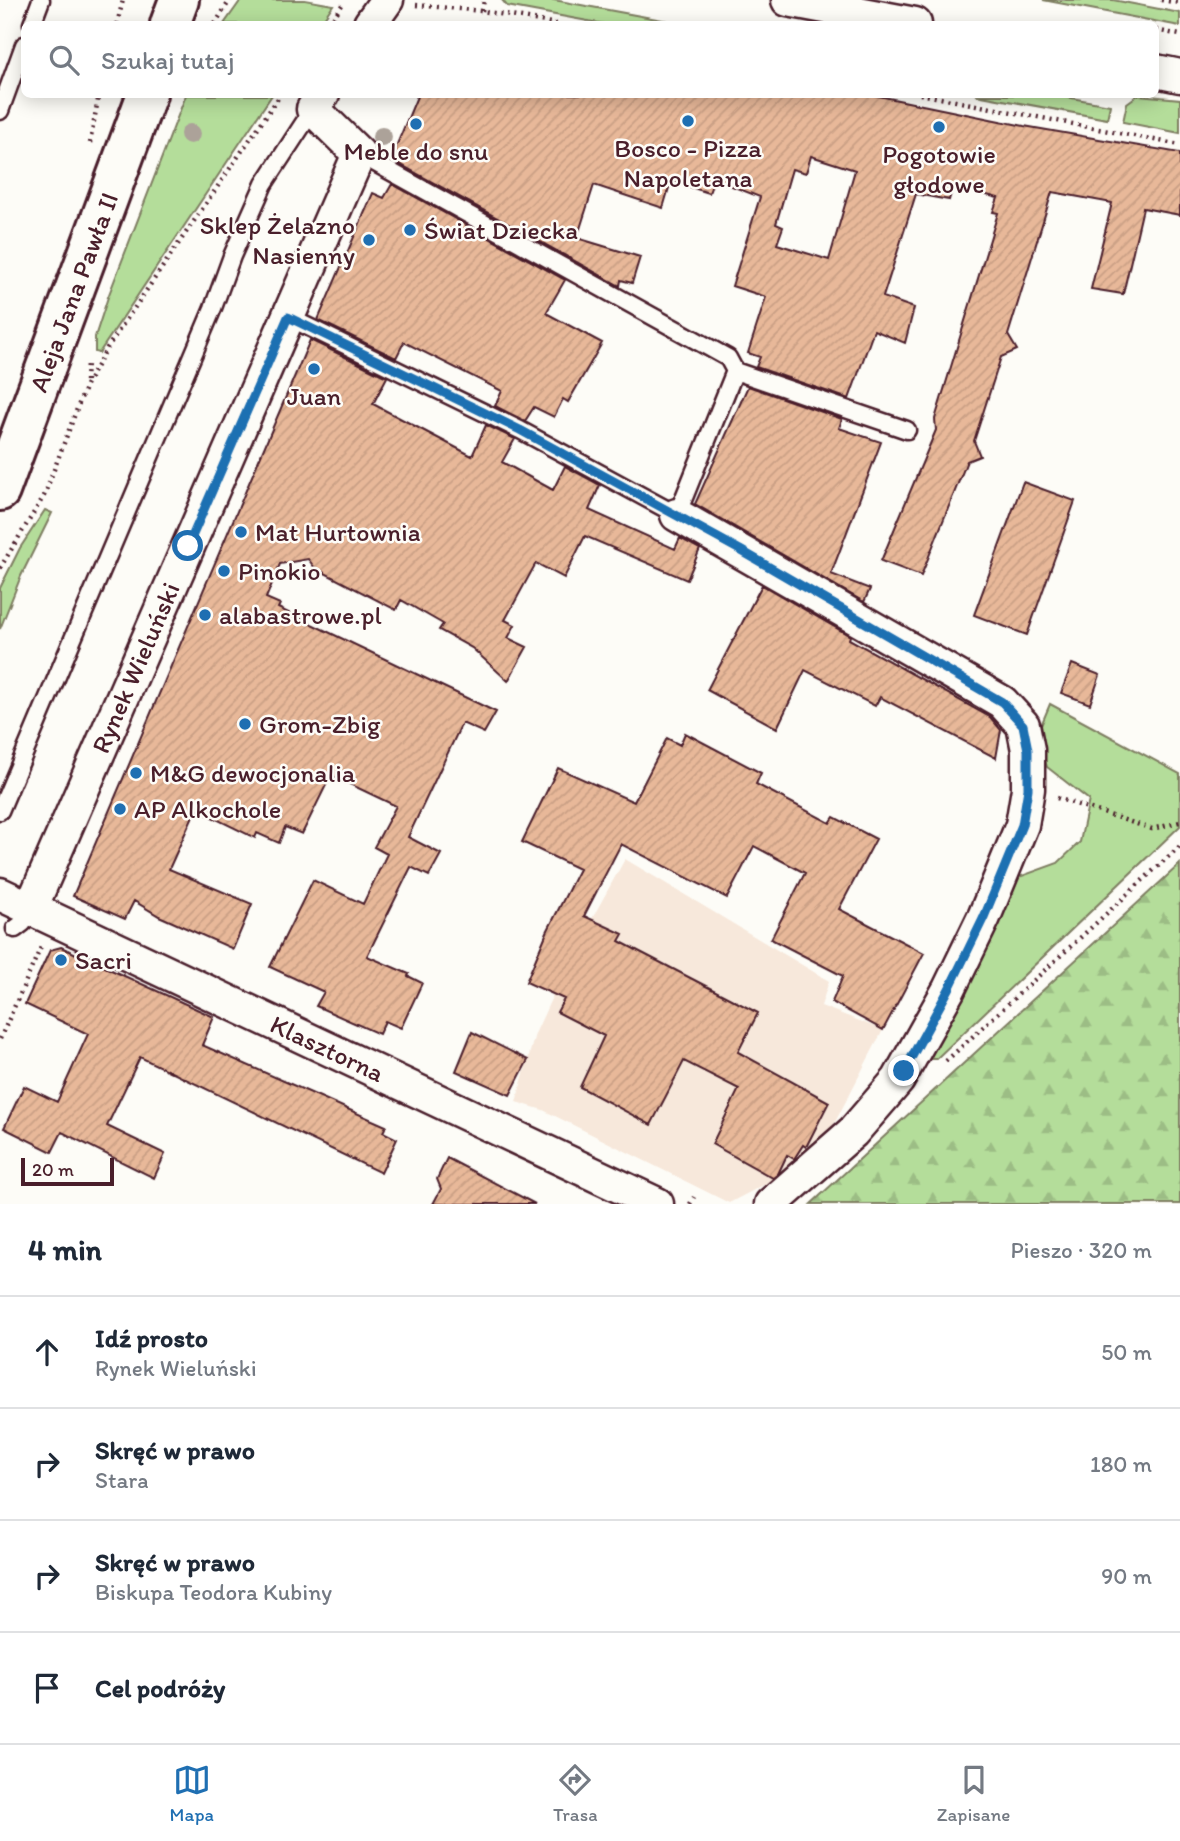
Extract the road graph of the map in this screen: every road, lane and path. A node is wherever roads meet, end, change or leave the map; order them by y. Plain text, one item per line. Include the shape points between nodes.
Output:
1 (41, 0) edge
2 (123, 0) edge
3 (179, 0) edge
4 (230, 0) edge
5 (346, 0) edge
6 (484, 0) edge
7 (788, 0) edge
8 (1161, 0) edge
9 (401, 3) edge
10 (1180, 4) edge
11 (482, 11) junction
12 (33, 21) edge
13 (118, 21) edge
14 (171, 21) edge
15 (217, 21) edge
16 (331, 21) edge
17 (374, 21) edge
18 (540, 21) edge
19 (899, 21) edge
20 (1159, 31) edge
21 (1180, 35) edge
22 (21, 53) edge
23 (1159, 72) edge
24 (1180, 76) edge
25 (146, 98) edge
26 (278, 98) edge
27 (940, 98) edge
28 (318, 102) edge
29 (0, 111) edge
30 (1180, 145) edge
31 (359, 154) junction
32 (288, 317) junction
33 (736, 371) junction
34 (906, 430) dead end
35 (0, 491) edge
36 (677, 515) junction
37 (0, 568) edge
38 (1028, 789) junction
39 (0, 811) edge
40 (1180, 822) edge
41 (1180, 846) edge
42 (0, 894) edge
43 (23, 919) junction
44 (47, 942) dead end
45 (0, 1039) edge
46 (904, 1071) junction
47 (694, 1197) dead end
48 (657, 1204) edge
49 (690, 1204) edge
50 (771, 1204) edge

1 - 12 lane
2 - 13 path
3 - 14 street
4 - 15 path
5 - 16 path
6 - 11 path
7 - 19 street
8 - 10 path
9 - 11 path
9 - 17 street
11 - 18 path
20 - 21 path
22 - 29 lane
23 - 24 street
25 - 35 street, Aleja Jana Pawła II
26 - 37 path via 107,348 86,385 44,496
27 - 30 path
28 - 31 street
28 - 39 lane via 264,184
31 - 32 street, Rynek Wieluński
31 - 33 lane via 728,358
32 - 36 lane via 520,430
32 - 43 street, Rynek Wieluński
33 - 34 lane
33 - 36 lane
36 - 38 street via 1002,702 1023,725
38 - 40 path via 1153,829
38 - 46 street via 1022,825 989,906
41 - 46 path via 934,1073
42 - 43 street, Klasztorna
43 - 48 street, Klasztorna
44 - 45 path via 40,948
46 - 50 street via 853,1132
47 - 49 path

